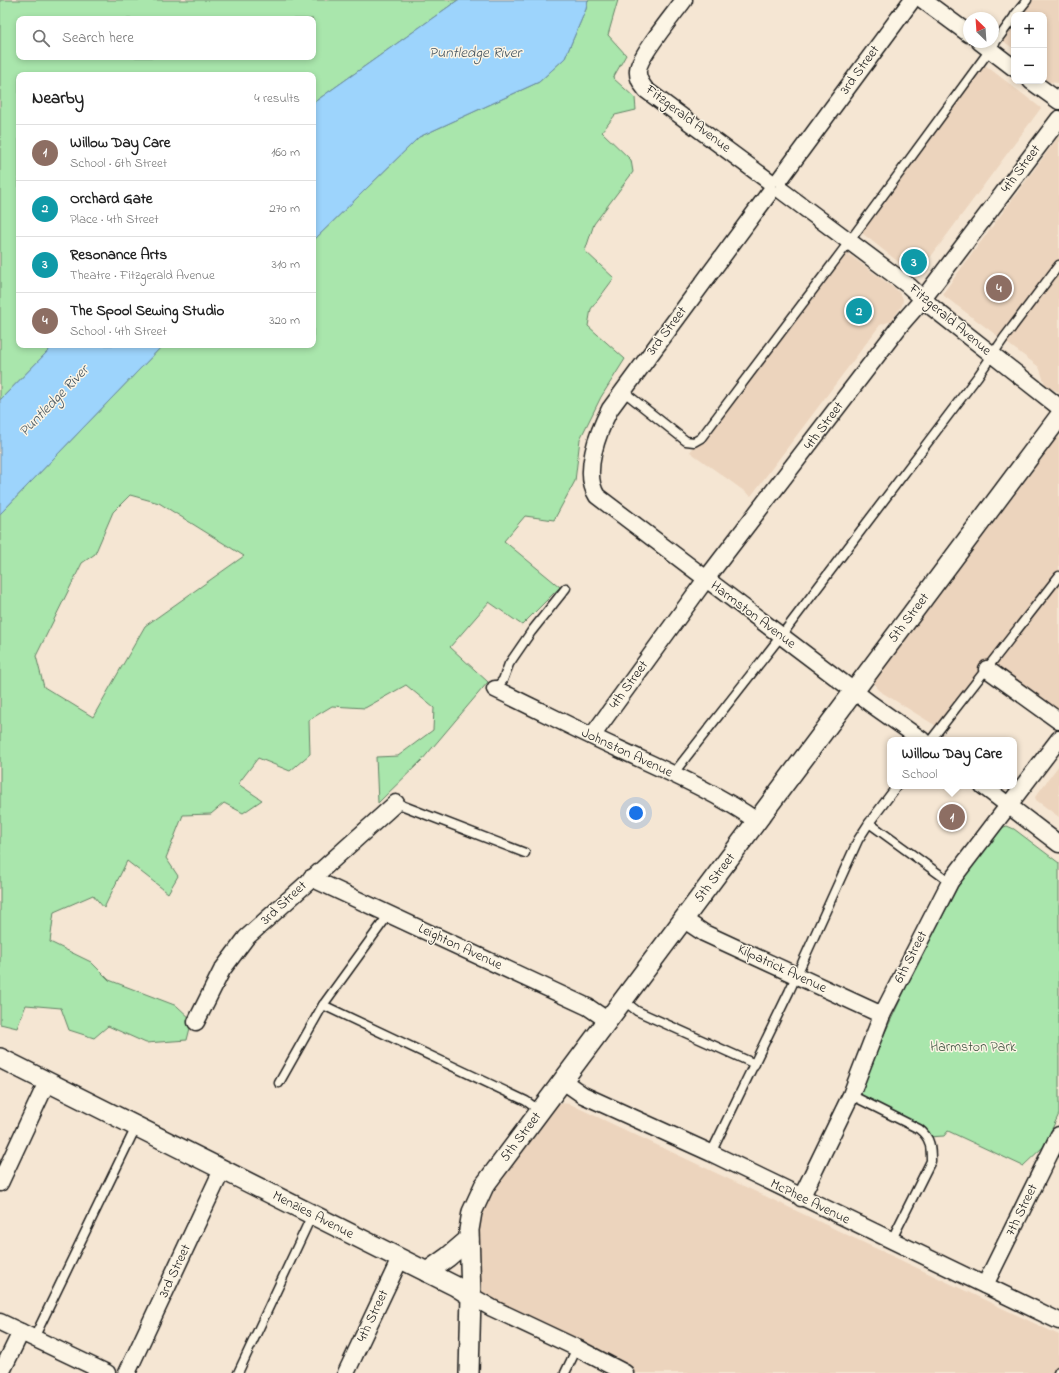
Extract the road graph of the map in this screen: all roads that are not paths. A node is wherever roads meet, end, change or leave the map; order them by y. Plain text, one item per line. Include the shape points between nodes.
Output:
1 (684, 0) edge
2 (912, 0) edge
3 (923, 0) edge
4 (1027, 0) edge
5 (1018, 12) edge
6 (1011, 20) edge
7 (963, 30) edge
8 (999, 32) edge
9 (984, 48) edge
10 (988, 48) edge
11 (1011, 66) edge
12 (1035, 84) edge
13 (1059, 100) edge
14 (1059, 119) edge
15 (776, 185) junction
16 (849, 241) junction
17 (1059, 265) edge
18 (923, 299) junction
19 (992, 355) junction
20 (623, 391) junction
21 (1059, 407) edge
22 (1059, 417) edge
23 (591, 483) joint
24 (1059, 576) edge
25 (706, 580) junction
26 (566, 588) dead end
27 (781, 636) junction
28 (987, 669) junction
29 (495, 689) joint
30 (854, 691) junction
31 (1059, 721) edge
32 (592, 736) junction
33 (918, 737) edge
34 (933, 737) edge
35 (1059, 739) edge
36 (673, 774) junction
37 (895, 789) edge
38 (987, 789) edge
39 (396, 803) joint
40 (1009, 804) junction
41 (757, 821) junction
42 (869, 823) junction
43 (1059, 844) edge
44 (525, 853) dead end
45 (311, 878) junction
46 (950, 882) junction
47 (390, 914) junction
48 (683, 919) junction
49 (797, 975) junction
50 (622, 1000) junction
51 (323, 1005) junction
52 (882, 1015) junction
53 (607, 1020) junction
54 (196, 1022) dead end
55 (0, 1058) edge
56 (755, 1064) junction
57 (563, 1081) junction
58 (47, 1082) junction
59 (279, 1084) dead end
60 (851, 1095) junction
61 (540, 1111) junction
62 (136, 1126) junction
63 (1059, 1135) edge
64 (710, 1154) junction
65 (222, 1170) junction
66 (0, 1183) edge
67 (801, 1198) junction
68 (312, 1214) junction
69 (469, 1240) junction
70 (891, 1241) junction
71 (400, 1259) junction
72 (427, 1272) junction
73 (985, 1285) junction
74 (471, 1296) junction
75 (1059, 1321) edge
76 (0, 1322) edge
77 (27, 1335) junction
78 (577, 1348) junction
79 (1, 1373) edge
80 (107, 1373) edge
81 (127, 1373) edge
82 (238, 1373) edge
83 (346, 1373) edge
84 (469, 1373) edge
85 (565, 1373) edge
86 (625, 1373) edge

1 - 15 street, Fitzgerald Avenue via 641,58 638,65 641,83 646,90
2 - 15 street, 3rd Street
3 - 7 street
4 - 5 lane
6 - 8 lane
9 - 16 lane
10 - 11 street
12 - 13 street
14 - 18 street, 4th Street
15 - 16 street, Fitzgerald Avenue
15 - 20 street, 3rd Street
16 - 18 street, Fitzgerald Avenue
16 - 20 lane via 701,438 694,442 686,442
17 - 19 lane
18 - 19 street, Fitzgerald Avenue
18 - 25 street, 4th Street
19 - 21 street, Fitzgerald Avenue
19 - 27 lane
20 - 23 street, 3rd Street via 610,409 599,433
22 - 30 street, 5th Street
23 - 25 street, Harmston Avenue via 597,496
24 - 28 lane
25 - 27 street, Harmston Avenue
25 - 32 street, 4th Street
26 - 29 lane via 508,664 503,680
27 - 30 street, Harmston Avenue
27 - 36 lane
28 - 31 street
28 - 34 lane
29 - 32 street, Johnston Avenue
30 - 33 street, Harmston Avenue
30 - 41 street, 5th Street
32 - 36 street, Johnston Avenue
35 - 40 street, 6th Street
36 - 41 street, Johnston Avenue via 738,807
37 - 42 lane
38 - 40 street
39 - 44 lane
39 - 45 street, 3rd Street
40 - 43 street
40 - 46 street, 6th Street
41 - 48 street, 5th Street
42 - 46 lane
42 - 49 lane via 858,840
45 - 47 street, Leighton Avenue
45 - 54 street, 3rd Street via 246,938 222,970
46 - 52 street, 6th Street
47 - 51 lane
47 - 53 street, Leighton Avenue via 588,1007
48 - 49 street, Kilpatrick Avenue via 704,933
48 - 50 street, 5th Street
49 - 52 street, Kilpatrick Avenue
49 - 56 lane
50 - 53 street, 5th Street
50 - 56 lane via 637,1011
51 - 59 lane
51 - 61 lane via 526,1101
52 - 60 street, 6th Street
53 - 57 street, 5th Street
55 - 58 street, Menzies Avenue
56 - 64 lane
57 - 61 street, 5th Street
57 - 64 street, McPhee Avenue via 583,1095
58 - 62 street, Menzies Avenue
58 - 66 street
60 - 67 street, 6th Street
60 - 70 lane via 919,1129 928,1137 931,1161
61 - 69 street, 5th Street via 484,1186 472,1212
62 - 65 street, Menzies Avenue
62 - 77 lane
63 - 73 street, 7th Street
64 - 67 street, McPhee Avenue
65 - 68 street, Menzies Avenue
65 - 81 street, 3rd Street
67 - 70 street, McPhee Avenue
68 - 71 street, Menzies Avenue
68 - 82 lane
69 - 72 street
69 - 74 street, 5th Street
70 - 73 street, McPhee Avenue
71 - 72 street, Menzies Avenue
71 - 83 street, 4th Street
72 - 74 street, Menzies Avenue
73 - 75 street, McPhee Avenue
74 - 78 street, Menzies Avenue
74 - 84 street, 5th Street
76 - 77 street
77 - 79 street
77 - 80 street
78 - 85 lane
78 - 86 street, Menzies Avenue

